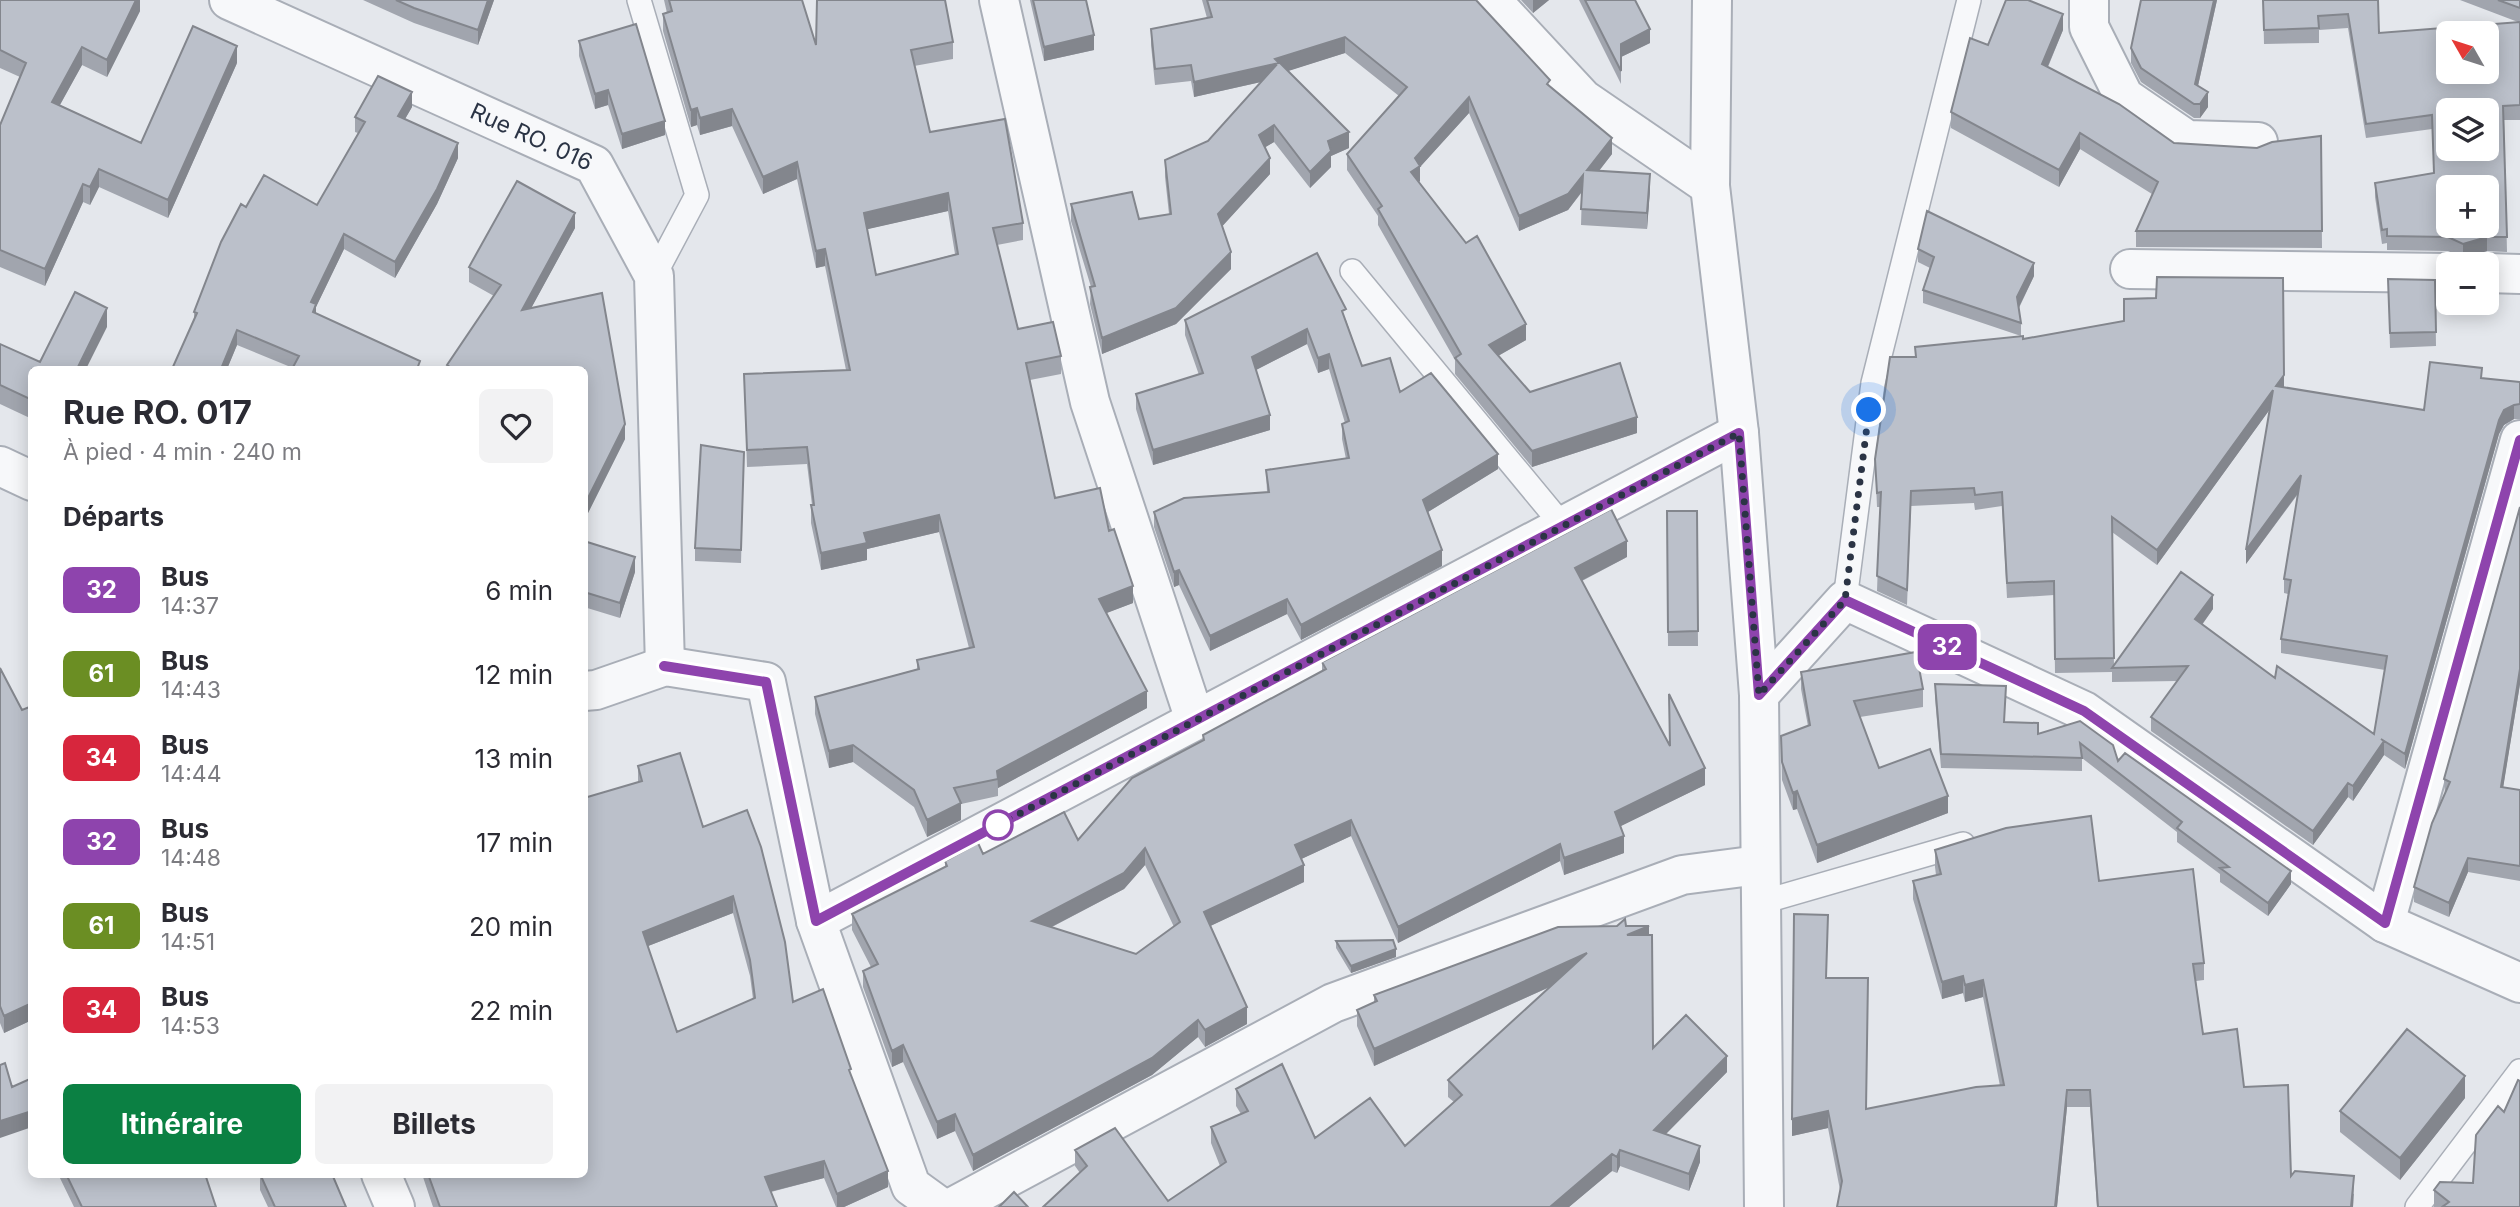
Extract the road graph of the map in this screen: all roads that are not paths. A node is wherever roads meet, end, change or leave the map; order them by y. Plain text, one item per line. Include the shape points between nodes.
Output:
1 (639, 0) edge
2 (999, 0) edge
3 (1491, 0) edge
4 (1712, 0) edge
5 (1969, 0) edge
6 (2089, 0) edge
7 (237, 2) edge
8 (2258, 142) dead end
9 (1710, 186) junction
10 (2130, 269) dead end
11 (1352, 271) dead end
12 (2436, 273) edge
13 (2499, 273) edge
14 (2520, 274) edge
15 (654, 276) junction
16 (1739, 433) junction
17 (2520, 440) edge
18 (0, 466) edge
19 (28, 479) edge
20 (1563, 526) junction
21 (1845, 600) junction
22 (664, 666) junction
23 (588, 691) edge
24 (1759, 695) junction
25 (1195, 720) junction
26 (1983, 839) edge
27 (1759, 865) junction
28 (1759, 903) junction
29 (816, 921) junction
30 (2385, 923) junction
31 (2520, 983) edge
32 (2520, 1071) edge
33 (383, 1178) edge
34 (395, 1207) edge
35 (940, 1207) edge
36 (953, 1207) edge
37 (1764, 1207) edge
38 (2417, 1207) edge

1 - 15 lane via 697,195
2 - 25 street via 1090,402
3 - 9 street via 1583,99
4 - 9 street
5 - 21 lane via 1873,383
6 - 8 street via 2089,27 2124,97 2186,140
7 - 15 street, Rue RO. 016 via 594,165
9 - 16 street
10 - 12 street
11 - 20 lane
13 - 14 street
15 - 22 street, Rue RO. 016
16 - 20 street
16 - 24 street
17 - 30 street
18 - 19 street
20 - 25 street
21 - 24 street
21 - 30 street via 2084,711
22 - 23 street
22 - 29 street via 766,682
24 - 27 street
25 - 29 street
26 - 28 lane
27 - 28 street
27 - 36 street via 1682,875 1333,1003
28 - 37 street
29 - 35 street via 911,1186
30 - 31 street
32 - 38 lane
33 - 34 street

